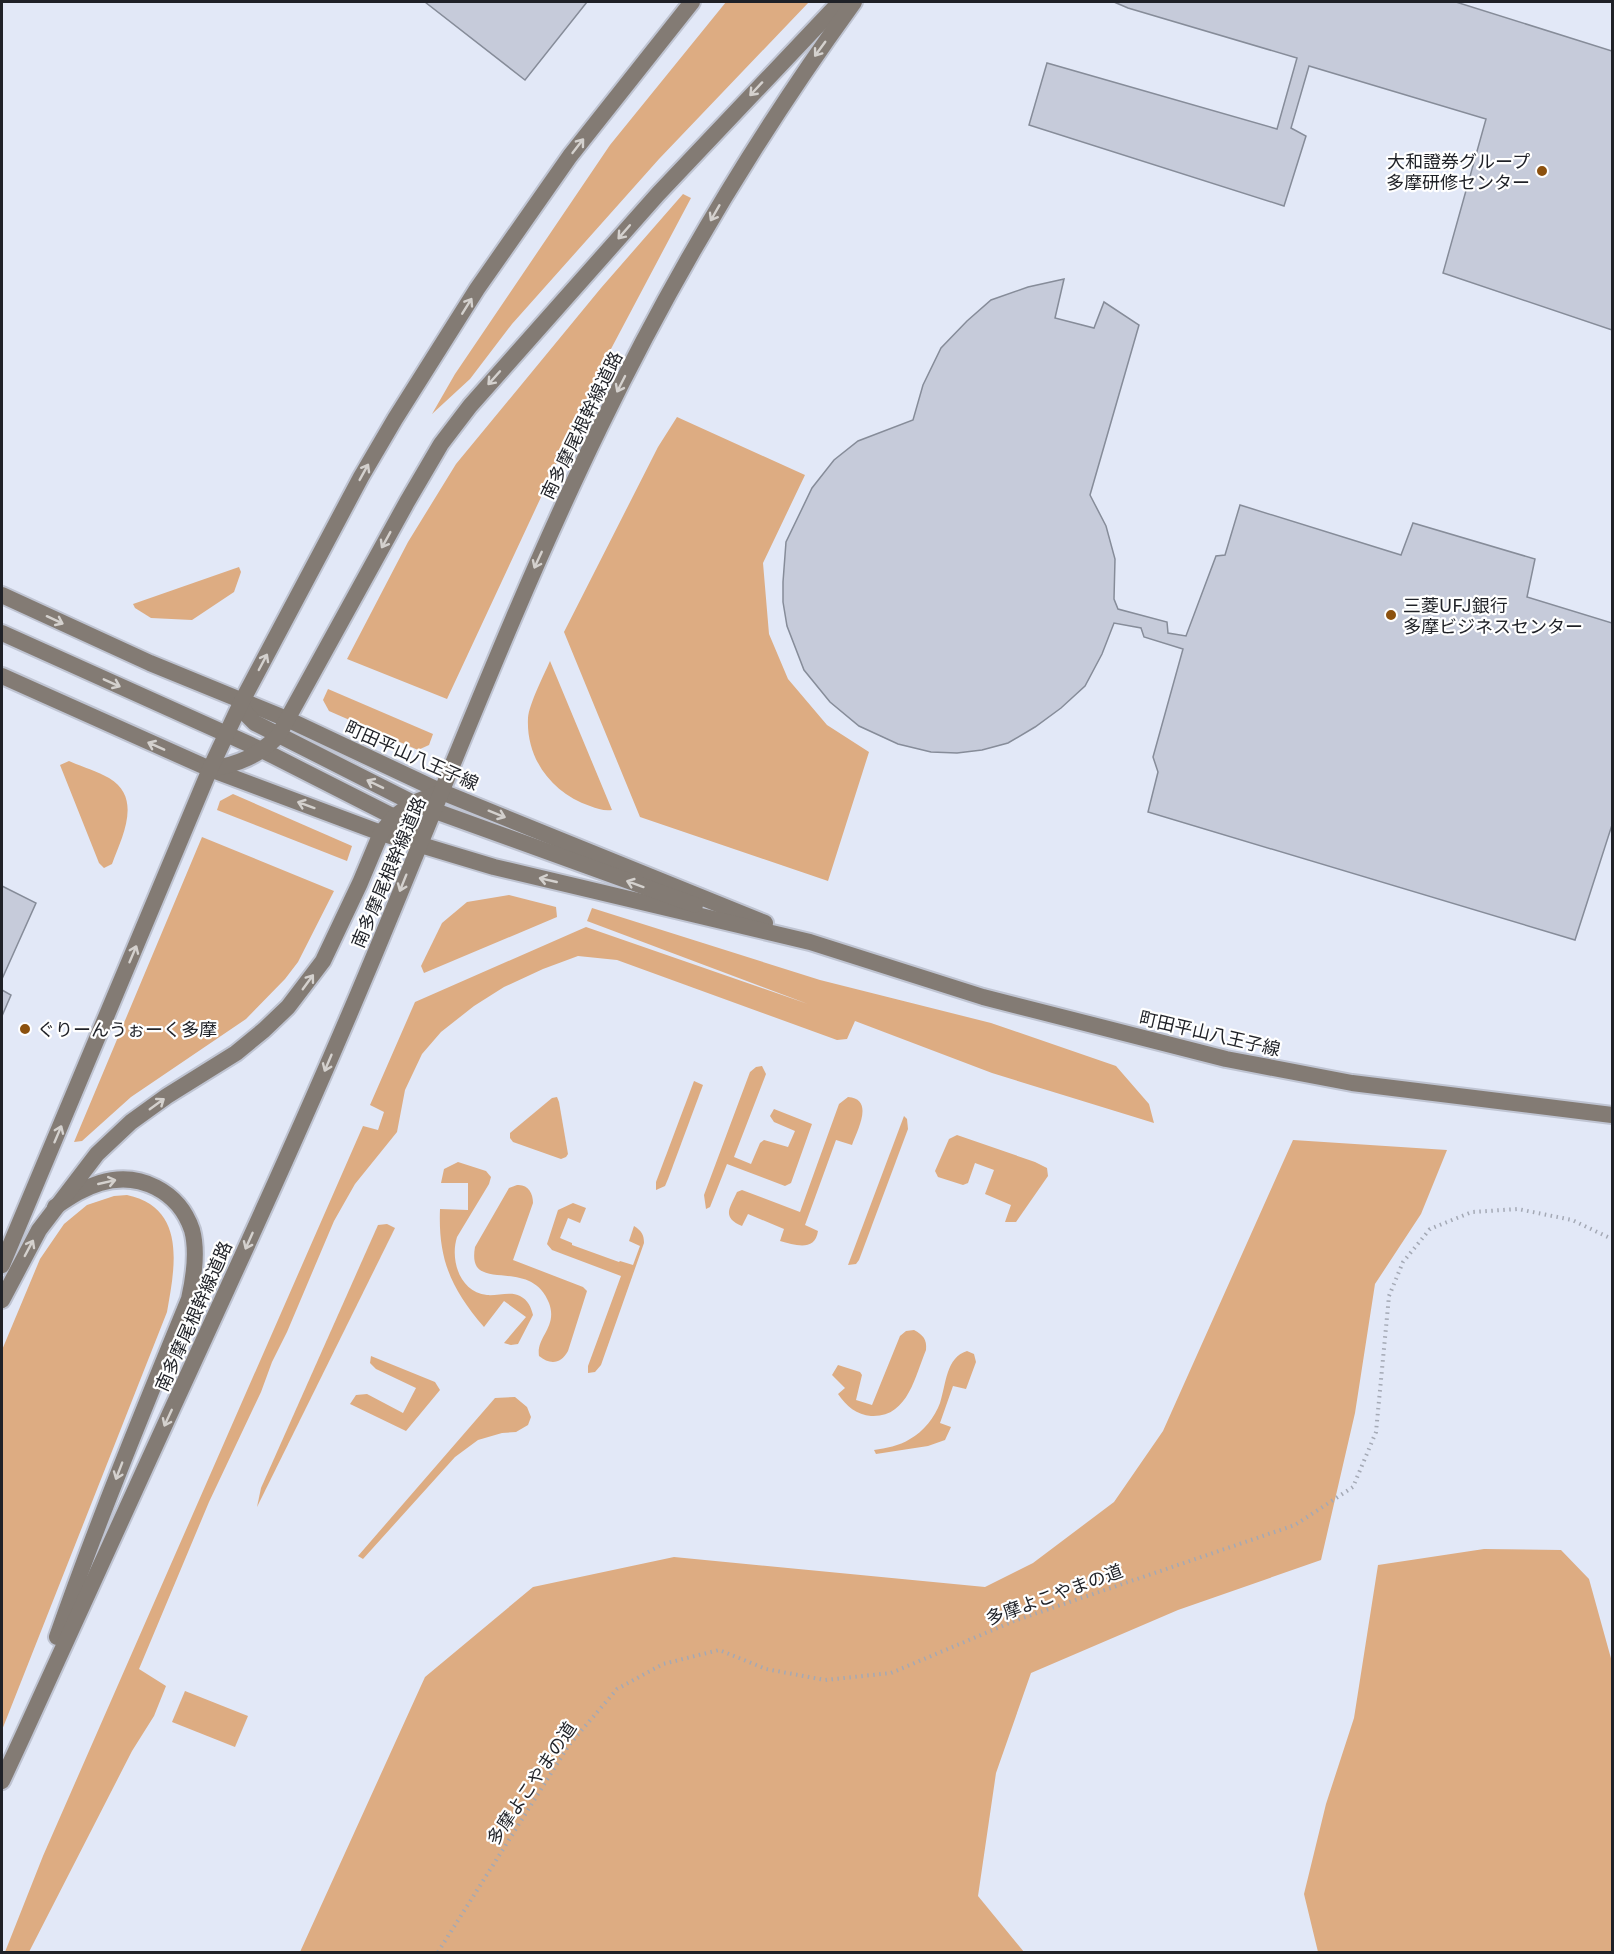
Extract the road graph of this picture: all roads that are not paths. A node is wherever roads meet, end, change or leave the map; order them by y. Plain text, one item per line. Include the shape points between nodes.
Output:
1 (692, 2) edge
2 (840, 2) edge
3 (854, 2) edge
4 (2, 595) edge
5 (2, 633) edge
6 (2, 676) edge
7 (242, 701) junction
8 (289, 720) junction
9 (226, 733) junction
10 (278, 736) junction
11 (264, 751) junction
12 (210, 770) junction
13 (442, 792) junction
14 (413, 803) junction
15 (434, 810) junction
16 (394, 817) junction
17 (381, 833) junction
18 (420, 843) junction
19 (810, 942) junction
20 (1612, 1115) edge
21 (55, 1207) junction
22 (2, 1265) edge
23 (2, 1300) edge
24 (23, 1736) junction
25 (2, 1781) edge

7 -> 1 main road via 372,458 477,289 570,156
2 -> 8 main road via 658,194 470,406 441,444 407,502
3 -> 13 main road, 南多摩尾根幹線道路 via 735,178 636,355 532,571
4 -> 7 main road, 町田平山八王子線
5 -> 9 main road
12 -> 6 main road
7 - 8 main road, 町田平山八王子線
7 - 9 main road
7 - 10 main road via 245,713 255,723
8 - 10 main road
8 - 13 main road, 町田平山八王子線
9 - 11 main road
9 - 12 main road
10 - 11 main road
14 -> 10 main road
11 - 12 main road
11 - 16 main road
17 -> 12 main road
22 -> 12 main road
13 - 14 main road
13 - 15 main road, 南多摩尾根幹線道路
13 -> 19 main road, 町田平山八王子線
14 - 15 main road
14 - 16 main road
15 - 18 main road, 南多摩尾根幹線道路
19 -> 15 main road via 670,897
16 - 17 main road
16 - 18 main road
17 - 18 main road, 町田平山八王子線
21 -> 17 main road via 97,1154 131,1122 236,1053 288,1007 323,961
19 -> 18 main road, 町田平山八王子線 via 494,867
18 -> 24 main road, 南多摩尾根幹線道路 via 234,1274
19 - 20 main road, 町田平山八王子線 via 983,997 1226,1059 1352,1083
23 -> 21 main road
21 -> 24 main road via 79,1191 116,1179 155,1185 183,1211 192,1231 194,1279 82,1567
24 - 25 main road, 南多摩尾根幹線道路

